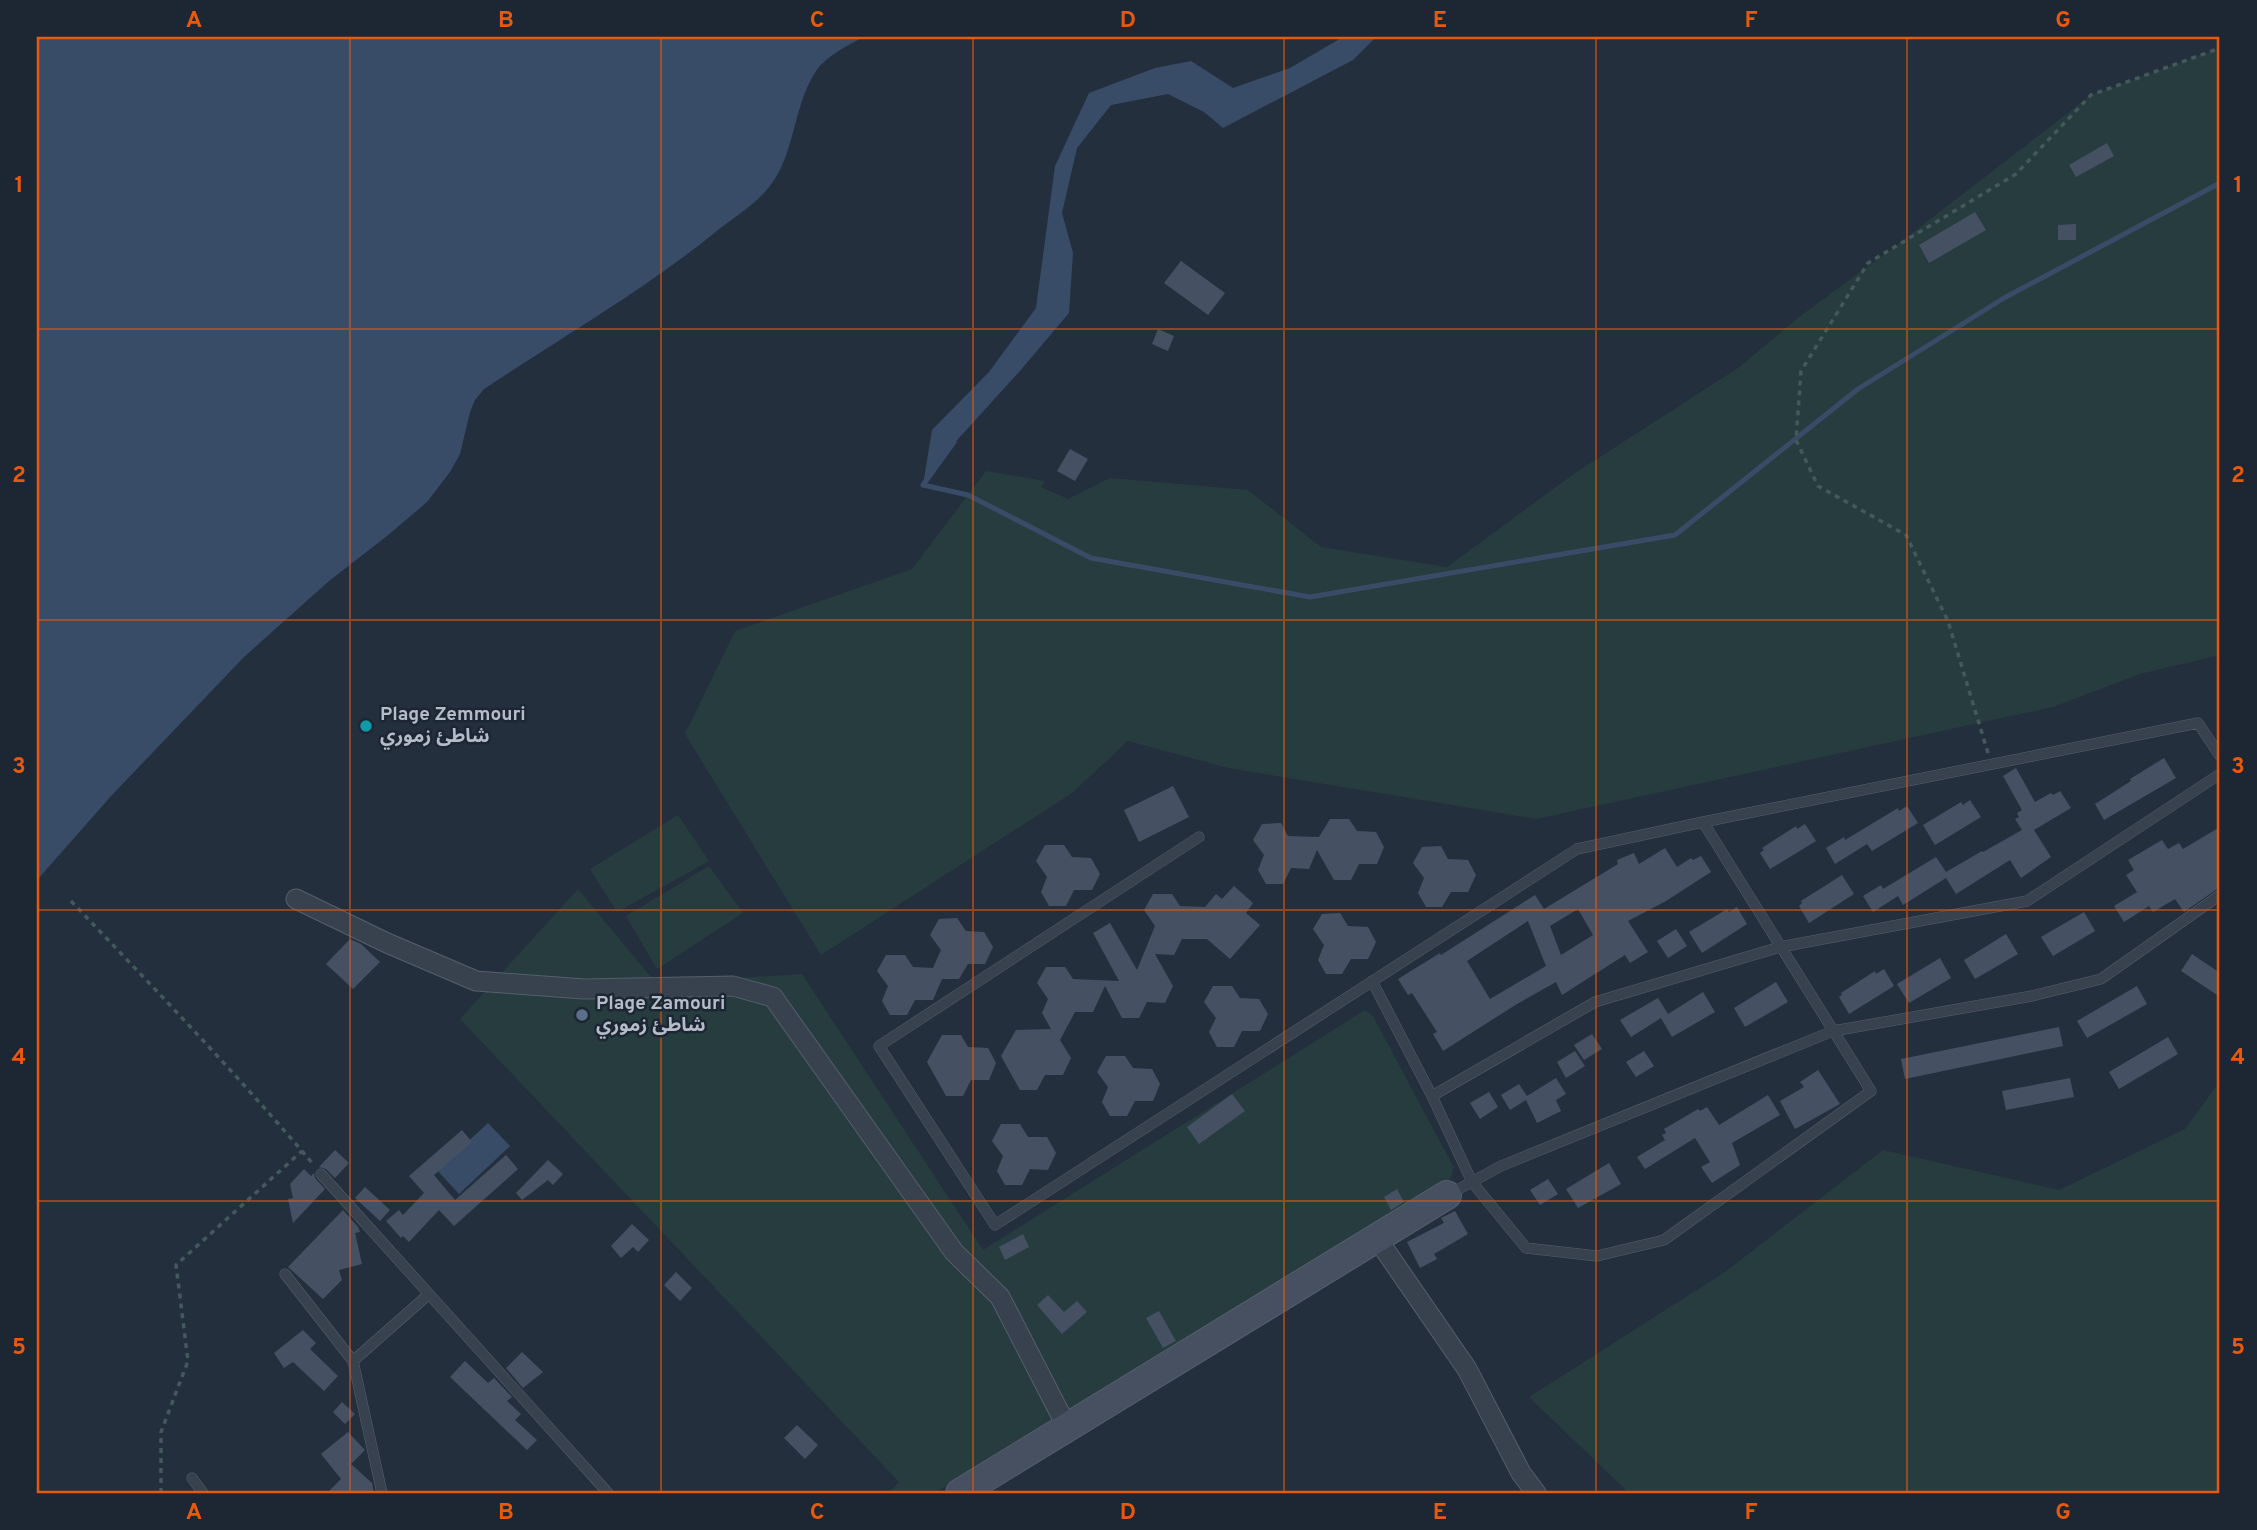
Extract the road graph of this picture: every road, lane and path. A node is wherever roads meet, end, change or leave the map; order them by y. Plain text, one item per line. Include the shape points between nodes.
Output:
1 (2220, 48) edge
2 (2220, 756) edge
3 (1990, 765) junction
4 (2220, 774) edge
5 (1703, 822) junction
6 (1199, 837) dead end
7 (2220, 895) edge
8 (296, 898) dead end
9 (71, 901) dead end
10 (1780, 947) junction
11 (1372, 981) junction
12 (1833, 1031) junction
13 (1432, 1096) junction
14 (302, 1151) junction
15 (321, 1174) joint
16 (1472, 1182) junction
17 (1447, 1195) joint
18 (1376, 1237) junction
19 (285, 1274) dead end
20 (429, 1294) junction
21 (353, 1361) junction
22 (1067, 1427) junction
23 (192, 1478) dead end
24 (161, 1493) edge
25 (203, 1493) edge
26 (382, 1493) edge
27 (608, 1493) edge
28 (960, 1493) edge
29 (1536, 1493) edge

1 - 3 path via 2091,95 2016,174 1868,263 1801,371 1796,440 1818,486 1906,535 1948,621
2 - 3 lane via 2198,723
3 - 5 lane
4 - 10 lane via 2027,901
5 - 10 lane
5 - 11 lane via 1577,849
6 - 11 lane via 879,1046 995,1225
7 - 12 lane via 2101,979 2032,996
8 - 22 street via 476,981 584,989 733,986 773,997 954,1252 1000,1297
9 - 14 path
10 - 12 lane
10 - 13 lane via 1595,1002
11 - 13 lane
12 - 16 lane via 1501,1166
12 - 16 lane via 1871,1091 1664,1240 1597,1256 1526,1248
13 - 16 lane
14 - 15 path
14 - 24 path via 176,1265 188,1361 161,1432
15 - 20 lane
16 - 17 lane
17 - 18 street
18 - 22 street
18 - 29 street via 1467,1369
19 - 21 lane
20 - 21 lane
20 - 27 lane
21 - 26 lane
22 - 28 street
23 - 25 lane

